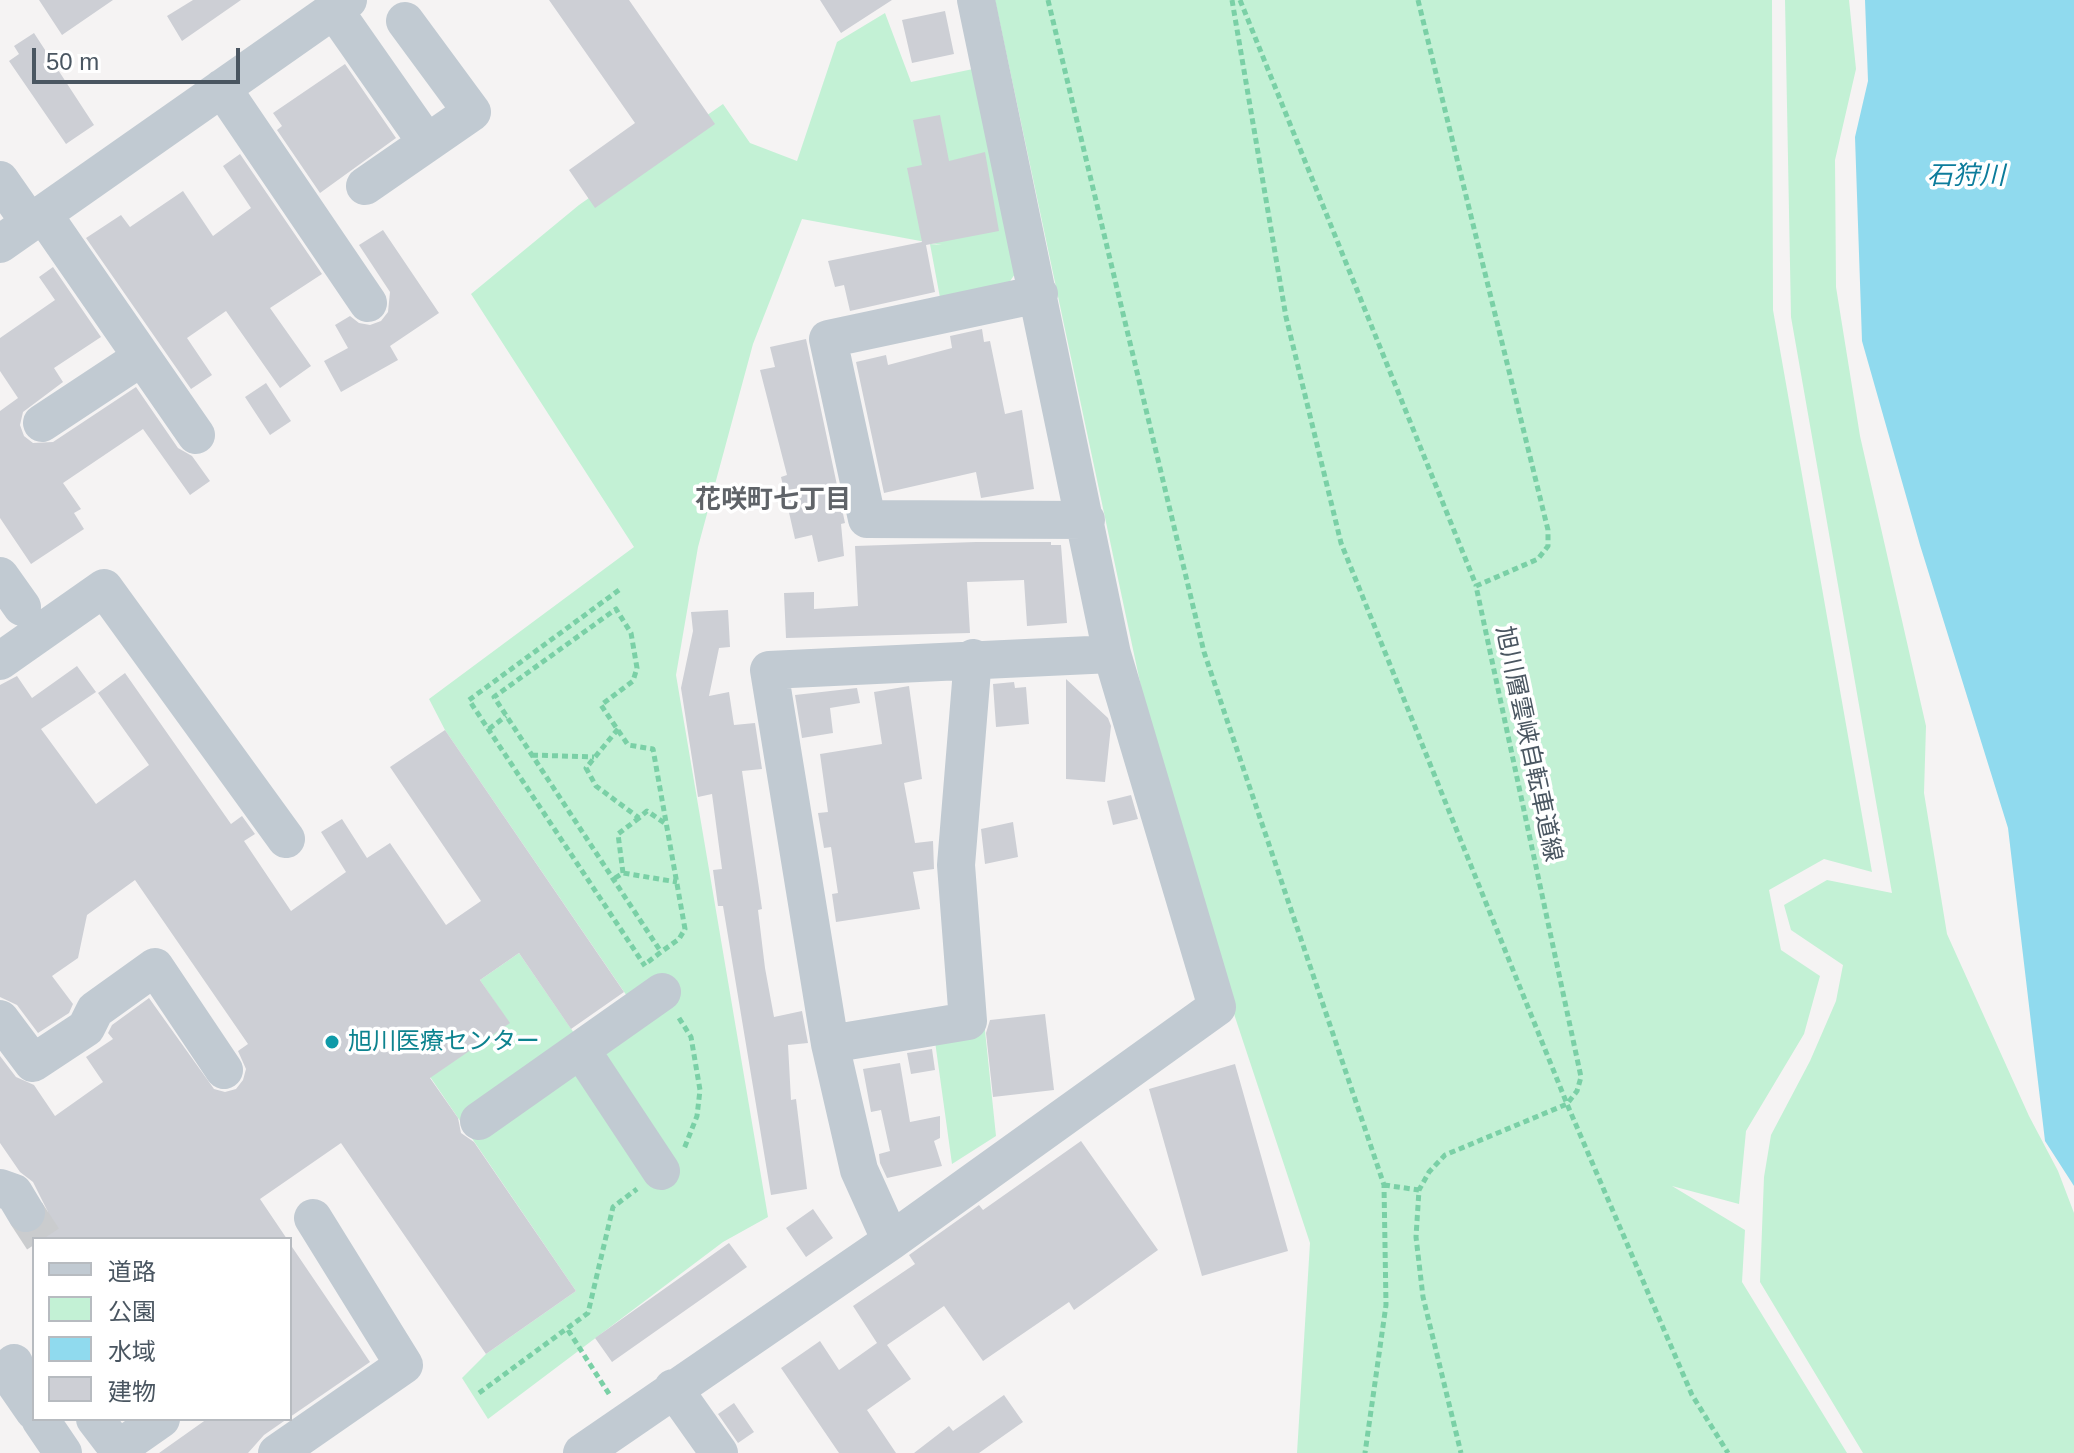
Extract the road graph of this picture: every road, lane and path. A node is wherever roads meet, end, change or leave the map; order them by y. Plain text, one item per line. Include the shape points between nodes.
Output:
1 (976, 0) edge
2 (1048, 0) edge
3 (1232, 0) edge
4 (1240, 0) edge
5 (1418, 0) edge
6 (342, 3) edge
7 (405, 21) dead end
8 (222, 88) junction
9 (427, 143) junction
10 (0, 180) edge
11 (365, 186) dead end
12 (24, 227) edge
13 (1039, 294) junction
14 (368, 303) dead end
15 (142, 357) junction
16 (42, 423) dead end
17 (196, 435) dead end
18 (1086, 520) junction
19 (0, 576) edge
20 (1476, 586) junction
21 (619, 590) dead end
22 (22, 607) dead end
23 (1112, 654) junction
24 (973, 658) junction
25 (0, 661) edge
26 (506, 716) junction
27 (489, 729) junction
28 (618, 729) junction
29 (532, 755) junction
30 (595, 757) junction
31 (639, 818) junction
32 (667, 824) junction
33 (286, 839) dead end
34 (623, 873) junction
35 (615, 878) junction
36 (677, 882) junction
37 (661, 952) junction
38 (653, 979) junction
39 (0, 1019) edge
40 (830, 1044) junction
41 (581, 1050) junction
42 (224, 1070) dead end
43 (1567, 1104) junction
44 (479, 1121) dead end
45 (661, 1171) junction
46 (1384, 1185) junction
47 (1419, 1190) junction
48 (313, 1218) dead end
49 (891, 1241) junction
50 (568, 1330) junction
51 (16, 1360) edge
52 (673, 1388) junction
53 (479, 1393) dead end
54 (32, 1408) edge
55 (41, 1421) edge
56 (96, 1421) edge
57 (158, 1421) edge
58 (626, 1421) junction
59 (119, 1451) edge
60 (63, 1453) edge
61 (277, 1453) edge
62 (582, 1453) edge
63 (719, 1453) edge
64 (1365, 1453) edge
65 (1461, 1453) edge
66 (1728, 1453) edge

1 - 13 street
2 - 46 path via 1204,652
3 - 43 path via 1286,317 1341,543
4 - 20 path, 旭川層雲峡自転車道線
5 - 20 path via 1548,530 1548,546 1538,559
6 - 8 street
6 - 9 street
7 - 9 street via 472,112
8 - 12 street
8 - 14 street
9 - 11 street
10 - 12 street
12 - 15 street
13 - 18 street
13 - 18 street via 828,339 867,519
15 - 16 street
15 - 17 street
18 - 23 street
19 - 22 street
20 - 43 path, 旭川層雲峡自転車道線 via 1581,1077
21 - 27 path via 469,700
23 - 24 street
23 - 49 street via 1217,1007
24 - 40 street via 956,865 968,1021
24 - 40 street via 769,670
25 - 33 street via 104,588
26 - 27 path
26 - 28 path via 494,697 616,609 631,633 637,668 633,681 601,705
26 - 29 path
27 - 38 path
28 - 30 path
28 - 32 path via 628,745 653,749
29 - 30 path
29 - 35 path
30 - 31 path via 586,768 596,786
31 - 32 path via 647,811
31 - 34 path via 618,834
32 - 36 path
34 - 35 path
34 - 36 path
35 - 37 path
36 - 37 path via 685,929
37 - 38 path
38 - 41 street
38 - 45 path via 691,1037 700,1090 690,1138 680,1156
39 - 42 street via 33,1063 86,1028 95,1010 155,967
40 - 49 street via 859,1170
41 - 44 street
41 - 45 street
43 - 47 path via 1445,1155
43 - 66 path via 1692,1395
45 - 50 path via 613,1207 588,1313
46 - 47 path
46 - 64 path via 1386,1305
47 - 65 path via 1416,1237 1423,1297
48 - 61 street via 404,1365
49 - 52 street
50 - 53 path
50 - 58 path
51 - 54 street via 14,1382
52 - 58 street
52 - 63 street
55 - 60 street
56 - 59 street
57 - 59 street
58 - 62 street

